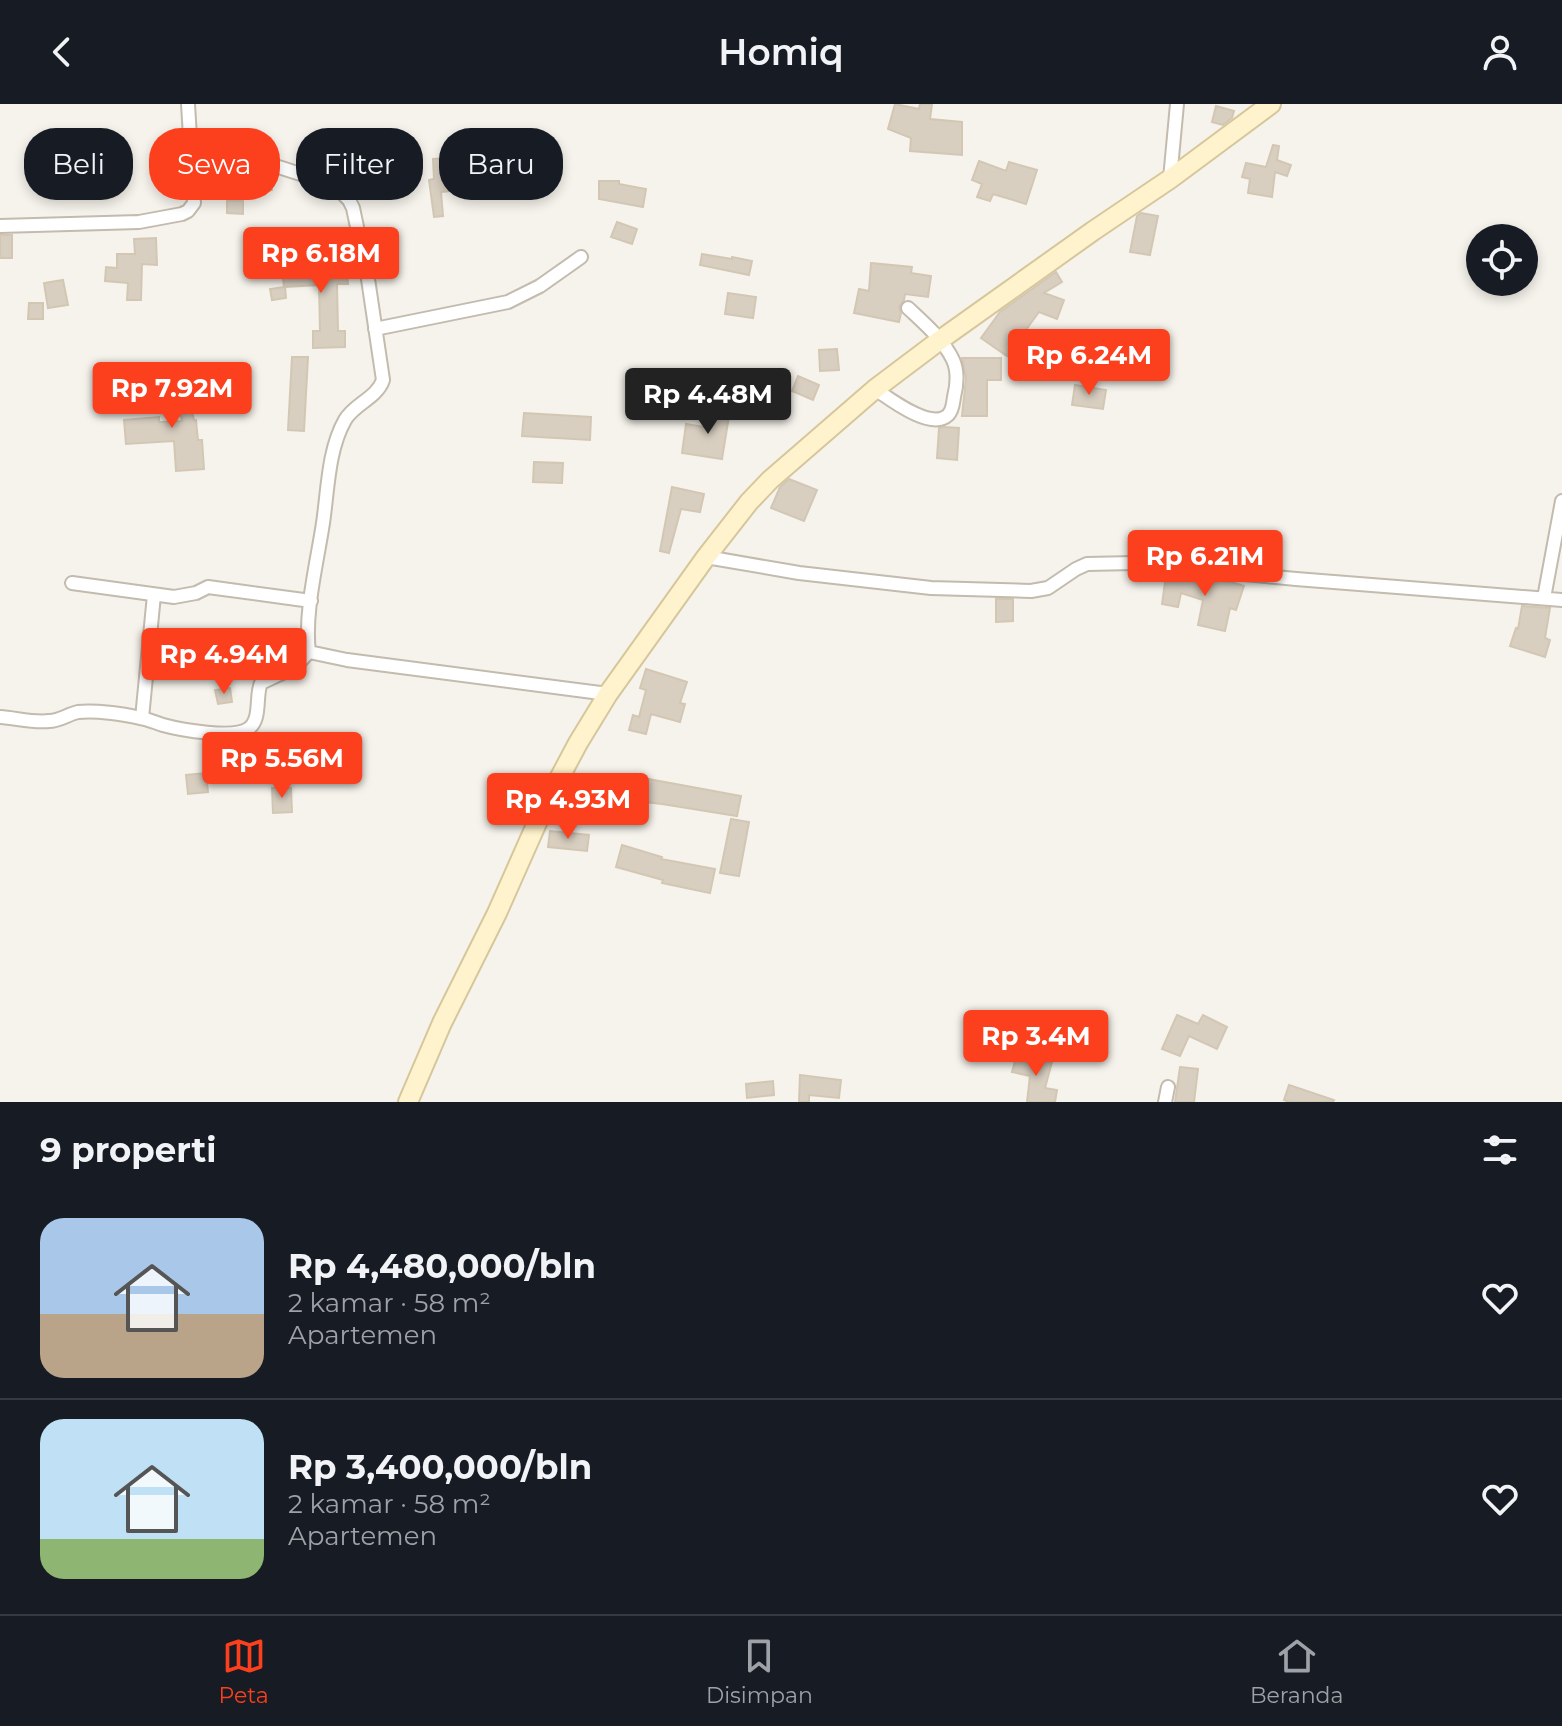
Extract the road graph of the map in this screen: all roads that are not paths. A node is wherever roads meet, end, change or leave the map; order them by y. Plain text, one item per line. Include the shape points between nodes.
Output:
1 (188, 104) edge
2 (1177, 104) edge
3 (1271, 104) edge
4 (190, 128) edge
5 (280, 167) edge
6 (1170, 179) junction
7 (194, 200) edge
8 (0, 226) edge
9 (581, 257) dead end
10 (908, 308) dead end
11 (375, 329) junction
12 (940, 340) junction
13 (875, 389) junction
14 (1562, 501) edge
15 (706, 557) junction
16 (72, 583) dead end
17 (154, 595) junction
18 (1544, 598) junction
19 (1562, 600) edge
20 (311, 601) junction
21 (309, 652) junction
22 (608, 694) junction
23 (0, 717) edge
24 (142, 718) junction
25 (1168, 1087) dead end
26 (408, 1102) edge
27 (1165, 1102) edge

1 - 4 street
2 - 6 street
3 - 6 main road
5 - 11 street via 316,179 349,200
6 - 12 main road
7 - 8 street via 182,214 139,222
9 - 11 street via 508,302
10 - 12 street
11 - 20 street via 383,380 379,390 346,417 337,438
12 - 13 main road
12 - 13 street via 954,362 957,379 946,417 913,414
13 - 15 main road via 770,480
14 - 18 street
15 - 18 street via 931,588 1031,591 1048,588 1087,564 1134,563
15 - 22 main road
16 - 17 street
17 - 20 street via 174,597 208,587
17 - 24 street
18 - 19 street
20 - 21 street
21 - 22 street
21 - 24 street via 295,667 261,683 255,721 242,732 187,729
22 - 26 main road via 544,807
23 - 24 street via 48,722 87,712
25 - 27 street

